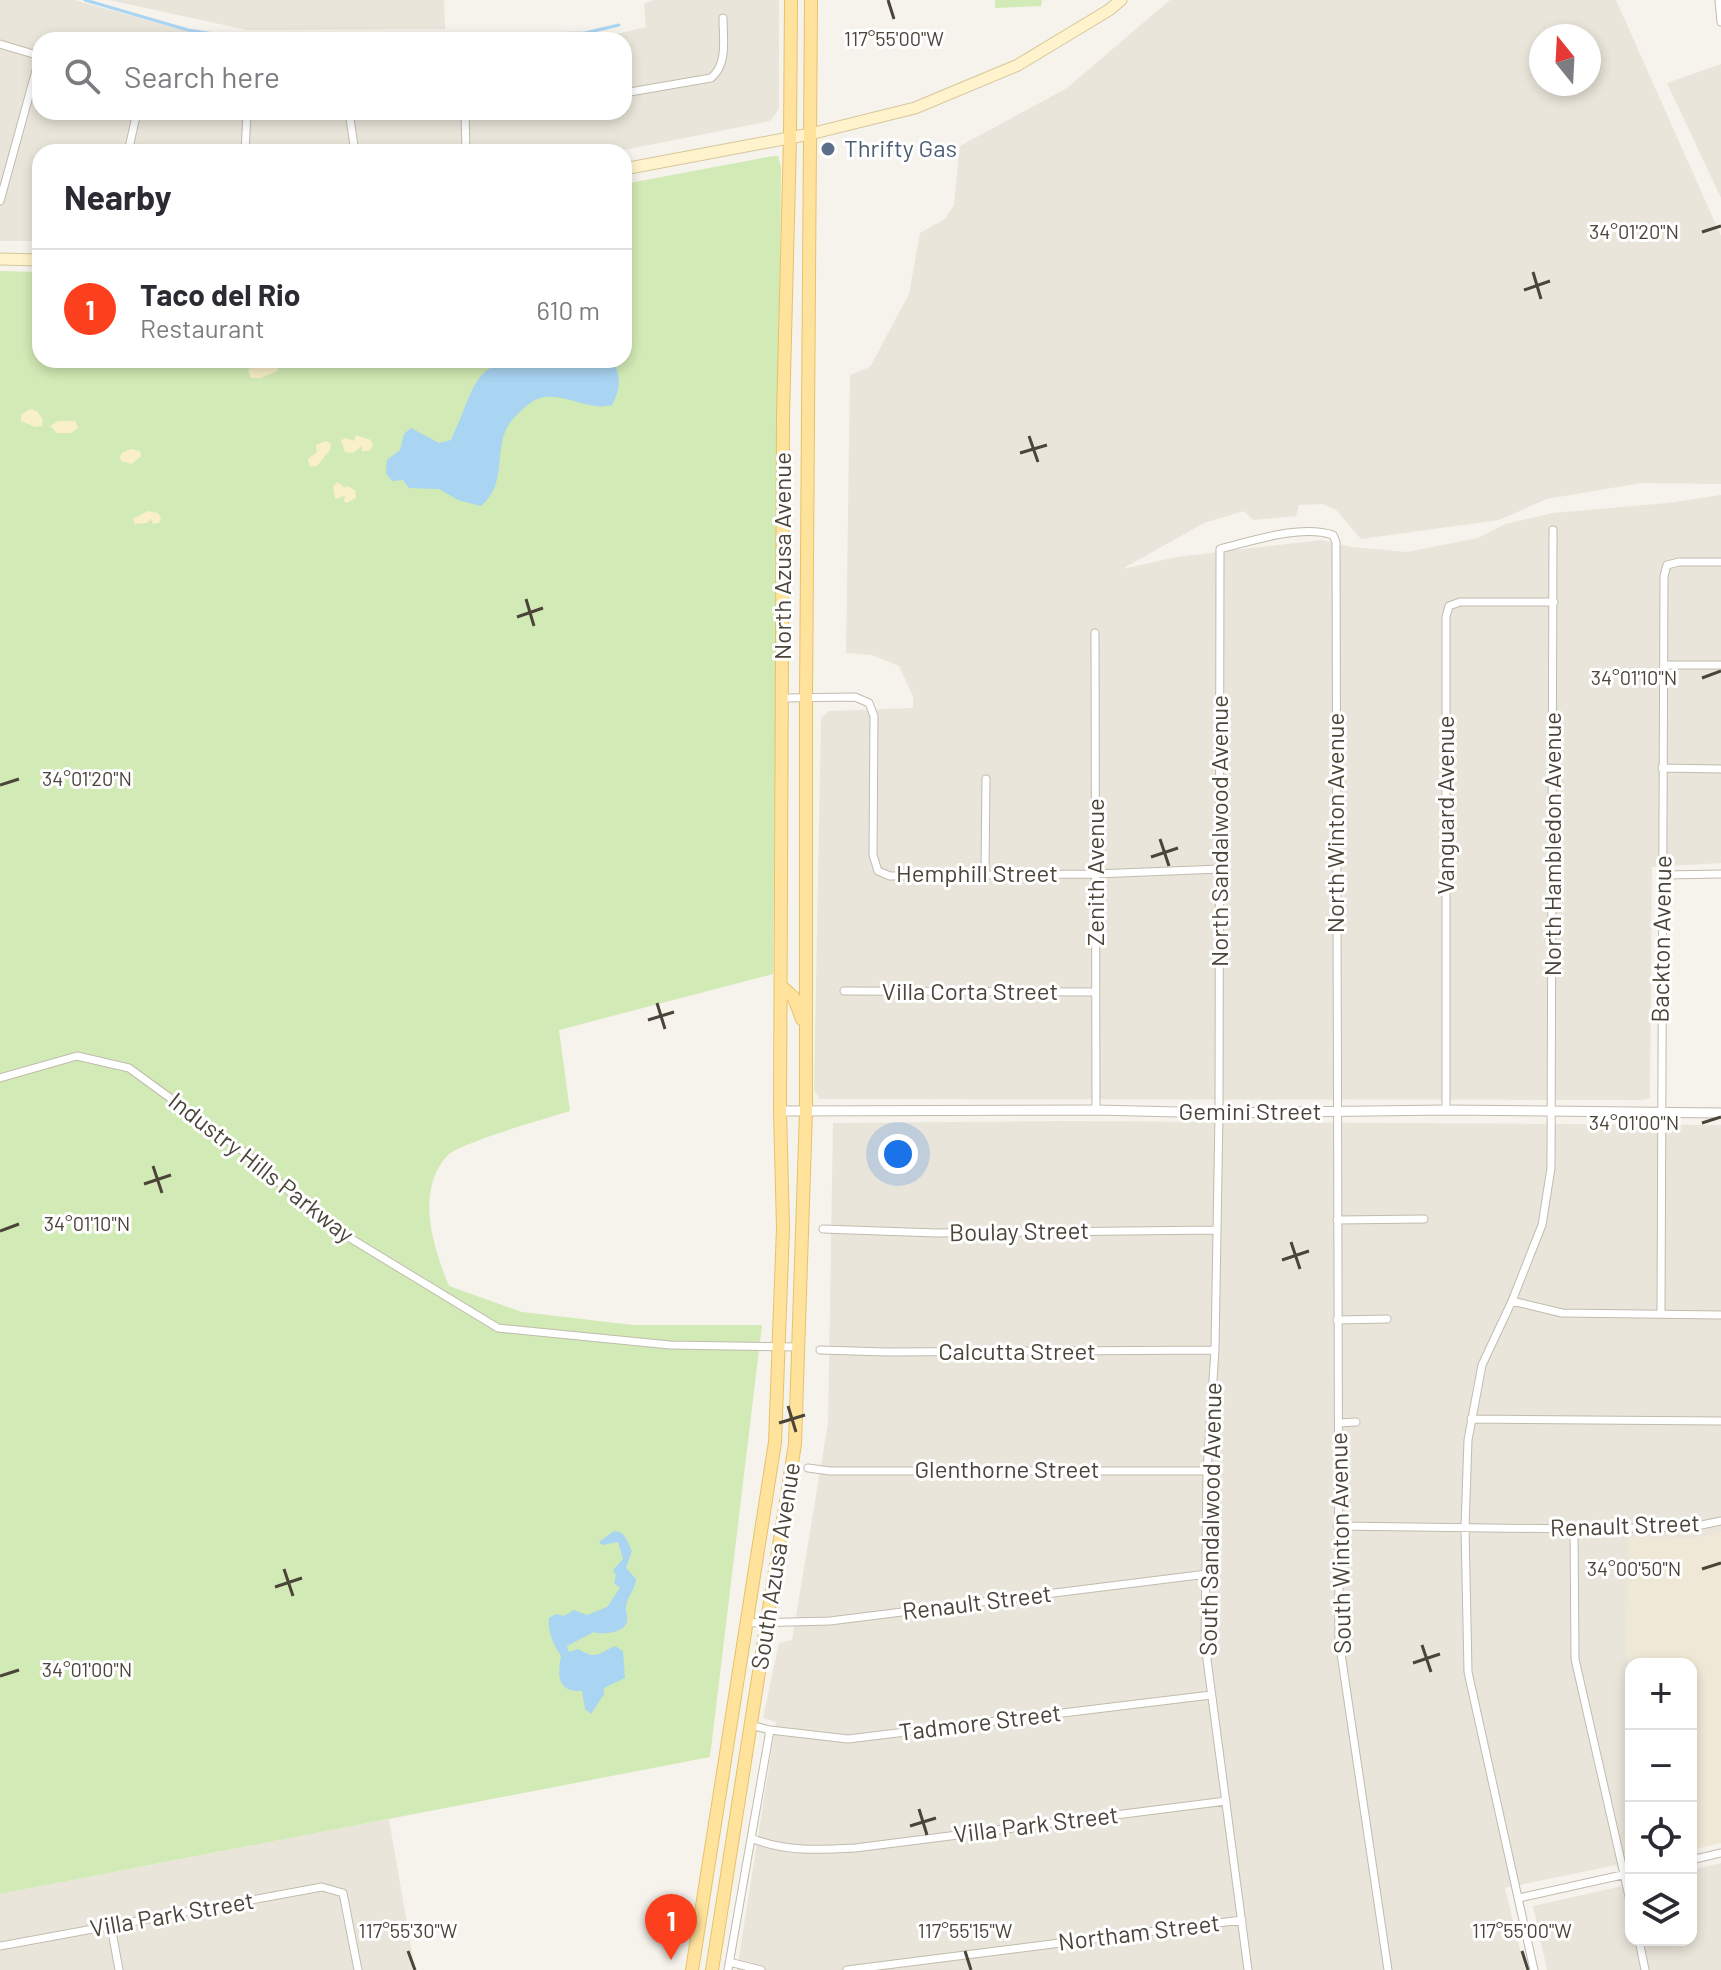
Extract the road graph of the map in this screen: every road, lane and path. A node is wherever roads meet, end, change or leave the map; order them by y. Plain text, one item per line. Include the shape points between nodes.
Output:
1 (791, 0) edge
2 (811, 0) edge
3 (1121, 0) edge
4 (1719, 0) edge
5 (723, 18) dead end
6 (1721, 22) edge
7 (0, 44) edge
8 (32, 54) edge
9 (32, 85) edge
10 (632, 92) edge
11 (135, 120) edge
12 (247, 120) edge
13 (350, 120) edge
14 (465, 120) edge
15 (810, 134) junction
16 (790, 138) junction
17 (130, 144) edge
18 (245, 144) edge
19 (354, 144) edge
20 (466, 144) edge
21 (632, 168) edge
22 (0, 201) edge
23 (0, 259) edge
24 (32, 260) edge
25 (1553, 530) dead end
26 (1333, 535) joint
27 (1721, 562) edge
28 (1554, 602) junction
29 (1095, 633) dead end
30 (1664, 665) junction
31 (1721, 665) edge
32 (783, 698) junction
33 (806, 698) junction
34 (1662, 768) junction
35 (1721, 769) edge
36 (986, 779) dead end
37 (1220, 869) junction
38 (985, 873) junction
39 (1096, 874) junction
40 (1721, 874) edge
41 (1664, 875) junction
42 (781, 986) junction
43 (844, 991) dead end
44 (1096, 992) junction
45 (806, 1030) junction
46 (0, 1078) edge
47 (1096, 1110) junction
48 (1446, 1110) junction
49 (1551, 1110) junction
50 (780, 1111) junction
51 (806, 1111) junction
52 (1660, 1112) junction
53 (1219, 1113) junction
54 (1336, 1113) junction
55 (1721, 1113) edge
56 (1424, 1219) dead end
57 (1337, 1220) junction
58 (823, 1229) dead end
59 (1216, 1230) junction
60 (1512, 1301) junction
61 (1661, 1314) junction
62 (1721, 1315) edge
63 (1387, 1319) dead end
64 (1337, 1320) junction
65 (777, 1347) junction
66 (799, 1347) junction
67 (820, 1350) dead end
68 (1215, 1350) junction
69 (1471, 1419) junction
70 (1721, 1421) edge
71 (1356, 1422) dead end
72 (1339, 1423) junction
73 (808, 1468) dead end
74 (1207, 1471) junction
75 (1721, 1521) edge
76 (1337, 1526) junction
77 (1465, 1527) junction
78 (1574, 1529) junction
79 (1207, 1574) junction
80 (747, 1623) junction
81 (768, 1624) junction
82 (1211, 1695) junction
83 (750, 1725) junction
84 (770, 1730) junction
85 (1226, 1801) junction
86 (751, 1838) junction
87 (1721, 1853) edge
88 (1697, 1859) edge
89 (1625, 1862) edge
90 (1625, 1875) edge
91 (706, 1881) junction
92 (725, 1884) junction
93 (1519, 1898) junction
94 (1242, 1920) junction
95 (111, 1926) junction
96 (0, 1946) edge
97 (1640, 1946) edge
98 (728, 1966) edge
99 (119, 1970) edge
100 (358, 1970) edge
101 (692, 1970) edge
102 (712, 1970) edge
103 (761, 1970) edge
104 (847, 1970) edge
105 (1248, 1970) edge
106 (1388, 1970) edge
107 (1534, 1970) edge
108 (1645, 1970) edge

1 - 16 main road, North Azusa Avenue
2 - 15 main road, North Azusa Avenue
3 - 15 main road via 1018,65 938,100
4 - 6 street
5 - 10 street via 719,72 711,78
7 - 8 street
9 - 22 street
11 - 17 street
12 - 18 street
13 - 19 street
14 - 20 street
15 - 16 main road
15 - 33 main road, North Azusa Avenue
16 - 21 main road
16 - 32 main road, North Azusa Avenue
23 - 24 main road
25 - 28 street, North Hambledon Avenue
26 - 37 street, North Sandalwood Avenue via 1275,535 1220,549
26 - 54 street, North Winton Avenue
27 - 30 street, Backton Avenue via 1667,565
28 - 48 street, Vanguard Avenue via 1460,602 1449,606 1446,617
28 - 49 street, North Hambledon Avenue
29 - 39 street, Zenith Avenue
30 - 31 street
30 - 34 street, Backton Avenue
32 - 33 street
32 - 42 main road, North Azusa Avenue
33 - 38 street, Hemphill Street via 855,697 869,703 874,716 873,855 878,871 890,876
33 - 45 main road, North Azusa Avenue
34 - 35 street
34 - 41 street, Backton Avenue
36 - 38 street
37 - 39 street, Hemphill Street
37 - 53 street, North Sandalwood Avenue
38 - 39 street, Hemphill Street
39 - 44 street, Zenith Avenue
40 - 41 street
41 - 52 street, Backton Avenue
42 - 45 main road via 794,998
42 - 50 main road, North Azusa Avenue
43 - 44 street, Villa Corta Street
44 - 47 street, Zenith Avenue
45 - 51 main road, North Azusa Avenue
46 - 65 street, Industry Hills Parkway via 77,1056 129,1068 244,1152 327,1224 498,1328 670,1345
47 - 51 street, Gemini Street
47 - 53 street, Gemini Street
48 - 49 street, Gemini Street
48 - 54 street, Gemini Street
49 - 52 street, Gemini Street
49 - 60 street, North Hambledon Avenue via 1551,1168 1542,1225
50 - 51 street, Gemini Street
50 - 65 main road, South Azusa Avenue via 783,1228
51 - 66 main road, South Azusa Avenue
52 - 55 street, Gemini Street
52 - 61 street, Backton Avenue
53 - 54 street, Gemini Street
53 - 59 street, South Sandalwood Avenue
54 - 57 street, South Winton Avenue
56 - 57 street
57 - 64 street, South Winton Avenue
58 - 59 street, Boulay Street
59 - 68 street, South Sandalwood Avenue
60 - 61 street via 1562,1313
60 - 69 street, North Hambledon Avenue via 1482,1365
61 - 62 street
63 - 64 street
64 - 72 street, South Winton Avenue
65 - 66 street, Industry Hills Parkway
65 - 80 main road, South Azusa Avenue via 775,1442
66 - 81 main road, South Azusa Avenue via 795,1444
67 - 68 street, Calcutta Street
68 - 74 street, South Sandalwood Avenue
69 - 70 street
69 - 77 street, North Hambledon Avenue
71 - 72 street
72 - 76 street, South Winton Avenue
73 - 74 street, Glenthorne Street
74 - 79 street, South Sandalwood Avenue
75 - 78 street, Renault Street via 1692,1527
76 - 77 street, Renault Street
76 - 106 street, South Winton Avenue via 1339,1640
77 - 78 street, Renault Street
77 - 93 street, North Hambledon Avenue via 1468,1672
78 - 89 street via 1575,1659
79 - 81 street, Renault Street via 830,1621
79 - 82 street, South Sandalwood Avenue via 1205,1644
80 - 81 street, Renault Street
80 - 91 main road, South Azusa Avenue
81 - 83 main road, South Azusa Avenue
82 - 84 street, Tadmore Street via 848,1739
82 - 85 street, South Sandalwood Avenue
83 - 84 street, Tadmore Street
83 - 92 main road, South Azusa Avenue
84 - 86 street
85 - 86 street, Villa Park Street via 855,1848 798,1849
85 - 94 street, South Sandalwood Avenue
86 - 98 street
87 - 88 street
90 - 93 street
91 - 92 main road
91 - 101 main road, South Azusa Avenue
92 - 102 main road, South Azusa Avenue
93 - 107 street, North Hambledon Avenue
94 - 104 street, Northam Street
94 - 105 street, South Sandalwood Avenue
95 - 96 street, Villa Park Street
95 - 99 street
95 - 100 street, Villa Park Street via 322,1887 343,1893
97 - 108 street
98 - 103 street

